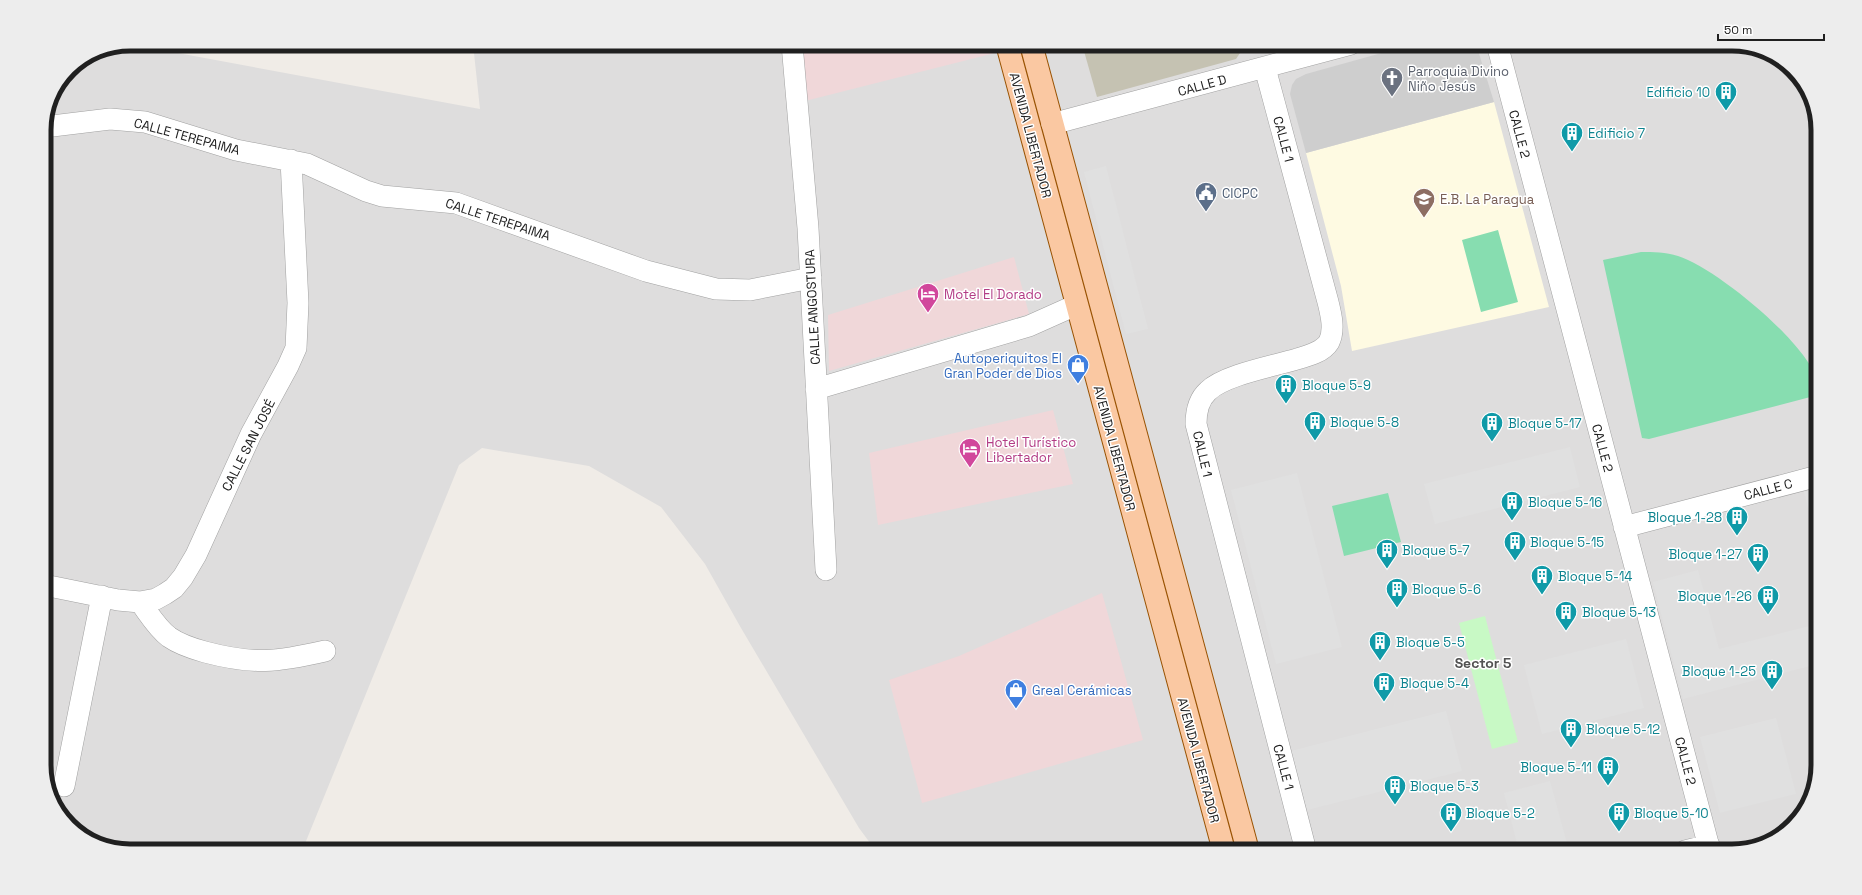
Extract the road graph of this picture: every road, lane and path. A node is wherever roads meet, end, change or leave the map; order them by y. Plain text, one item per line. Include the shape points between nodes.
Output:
1 (793, 51) edge
2 (1009, 51) edge
3 (1033, 51) edge
4 (1326, 51) edge
5 (1499, 51) edge
6 (1265, 68) junction
7 (1052, 124) junction
8 (51, 126) edge
9 (1030, 130) junction
10 (291, 160) junction
11 (811, 278) junction
12 (1076, 305) junction
13 (816, 389) junction
14 (1811, 478) edge
15 (1624, 527) junction
16 (826, 570) dead end
17 (51, 586) edge
18 (102, 596) junction
19 (140, 602) junction
20 (325, 651) dead end
21 (64, 786) dead end
22 (1222, 844) edge
23 (1246, 844) edge
24 (1304, 844) edge
25 (1708, 844) edge

1 - 11 street, CALLE ANGOSTURA
2 - 9 main road, AVENIDA LIBERTADOR
3 - 7 main road, AVENIDA LIBERTADOR
4 - 6 street, CALLE D
5 - 15 street, CALLE 2
6 - 7 street, CALLE D
6 - 24 street, CALLE 1 via 1328,302 1331,335 1325,346 1304,358 1234,377 1214,386 1201,400 1196,424
7 - 9 main road
7 - 23 main road, AVENIDA LIBERTADOR
8 - 10 street, CALLE TEREPAIMA via 110,119 138,121 236,150
9 - 12 main road, AVENIDA LIBERTADOR
10 - 11 street, CALLE TEREPAIMA via 307,164 382,196 456,203 646,271 716,289 750,290
10 - 19 street, CALLE SAN JOSÉ via 298,302 296,348 251,434 184,577 165,594 156,599
11 - 13 street, CALLE ANGOSTURA
12 - 13 street via 1029,326
12 - 22 main road, AVENIDA LIBERTADOR
13 - 16 street, CALLE ANGOSTURA
14 - 15 street, CALLE C
15 - 25 street, CALLE 2
17 - 18 street, CALLE SAN JOSÉ
18 - 19 street, CALLE SAN JOSÉ
18 - 21 street
19 - 20 street via 169,638 194,649 227,658 268,662

